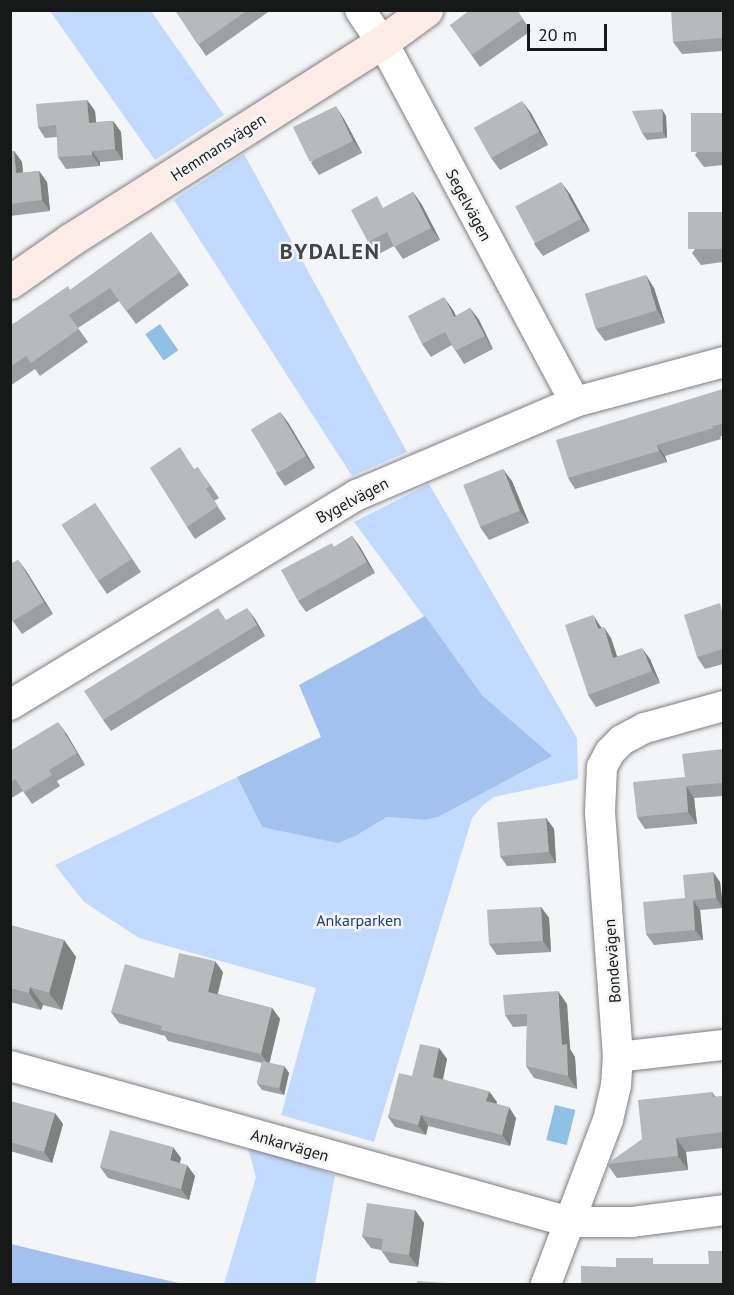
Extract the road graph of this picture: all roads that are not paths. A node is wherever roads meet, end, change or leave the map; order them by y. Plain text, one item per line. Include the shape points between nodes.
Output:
1 (360, 10) edge
2 (426, 10) edge
3 (381, 43) junction
4 (10, 282) edge
5 (723, 362) edge
6 (575, 402) junction
7 (10, 705) edge
8 (723, 706) edge
9 (723, 1045) edge
10 (618, 1057) junction
11 (10, 1066) edge
12 (723, 1210) edge
13 (570, 1222) junction
14 (546, 1284) edge

1 - 3 street, Segelvägen
2 - 3 street, Hemmansvägen
3 - 4 street, Hemmansvägen
3 - 6 street, Segelvägen
5 - 6 street, Bygelvägen
6 - 7 street, Bygelvägen via 357,495
8 - 10 street, Bondevägen via 645,728 622,740 602,767 600,812
9 - 10 street
10 - 13 street, Bondevägen via 608,1120
11 - 13 street, Ankarvägen
12 - 13 street, Ankarvägen via 632,1222
13 - 14 street, Bondevägen

